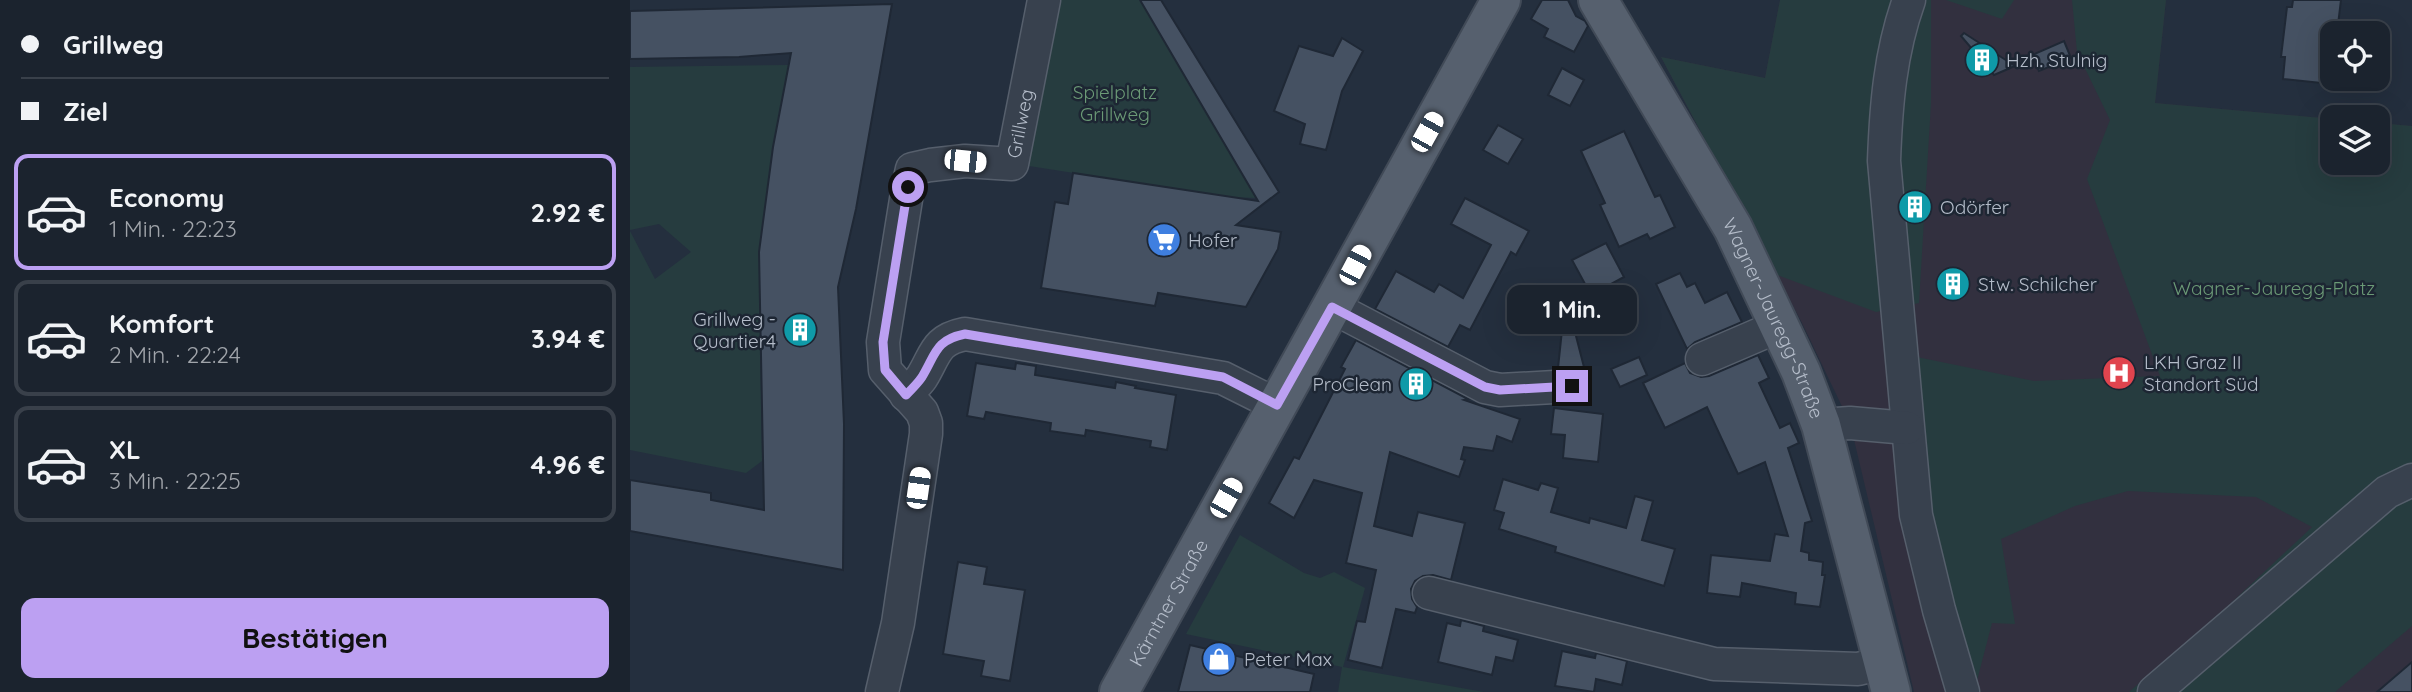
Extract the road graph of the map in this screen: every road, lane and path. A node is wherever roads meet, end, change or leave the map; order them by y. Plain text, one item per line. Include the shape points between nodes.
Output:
1 (1044, 0) edge
2 (1501, 0) edge
3 (1598, 0) edge
4 (1909, 0) edge
5 (1332, 307) junction
6 (1779, 326) junction
7 (1702, 359) dead end
8 (1572, 386) dead end
9 (906, 395) junction
10 (1277, 405) junction
11 (1835, 424) junction
12 (1908, 428) junction
13 (2412, 480) edge
14 (1429, 593) dead end
15 (1887, 677) edge
16 (882, 692) edge
17 (1119, 692) edge
18 (1963, 692) edge
19 (2154, 692) edge

1 - 9 street, Grillweg via 1012,164 965,161 912,169 883,342 885,370
2 - 5 main road, Kärntner Straße
3 - 6 main road, Wagner-Jauregg-Straße via 1732,228
4 - 12 street via 1889,77 1884,161
5 - 8 street via 1485,387
5 - 10 main road, Kärntner Straße
6 - 7 street
6 - 11 main road, Wagner-Jauregg-Straße via 1801,372
9 - 10 street via 941,343 965,334 1223,377
9 - 16 street via 922,412 926,434 898,623
10 - 17 main road, Kärntner Straße
11 - 12 street
11 - 15 main road, Wagner-Jauregg-Straße
12 - 18 street via 1916,515
13 - 19 street via 2387,492
14 - 15 street, Wagner-Jauregg-Straße via 1714,664 1858,669

